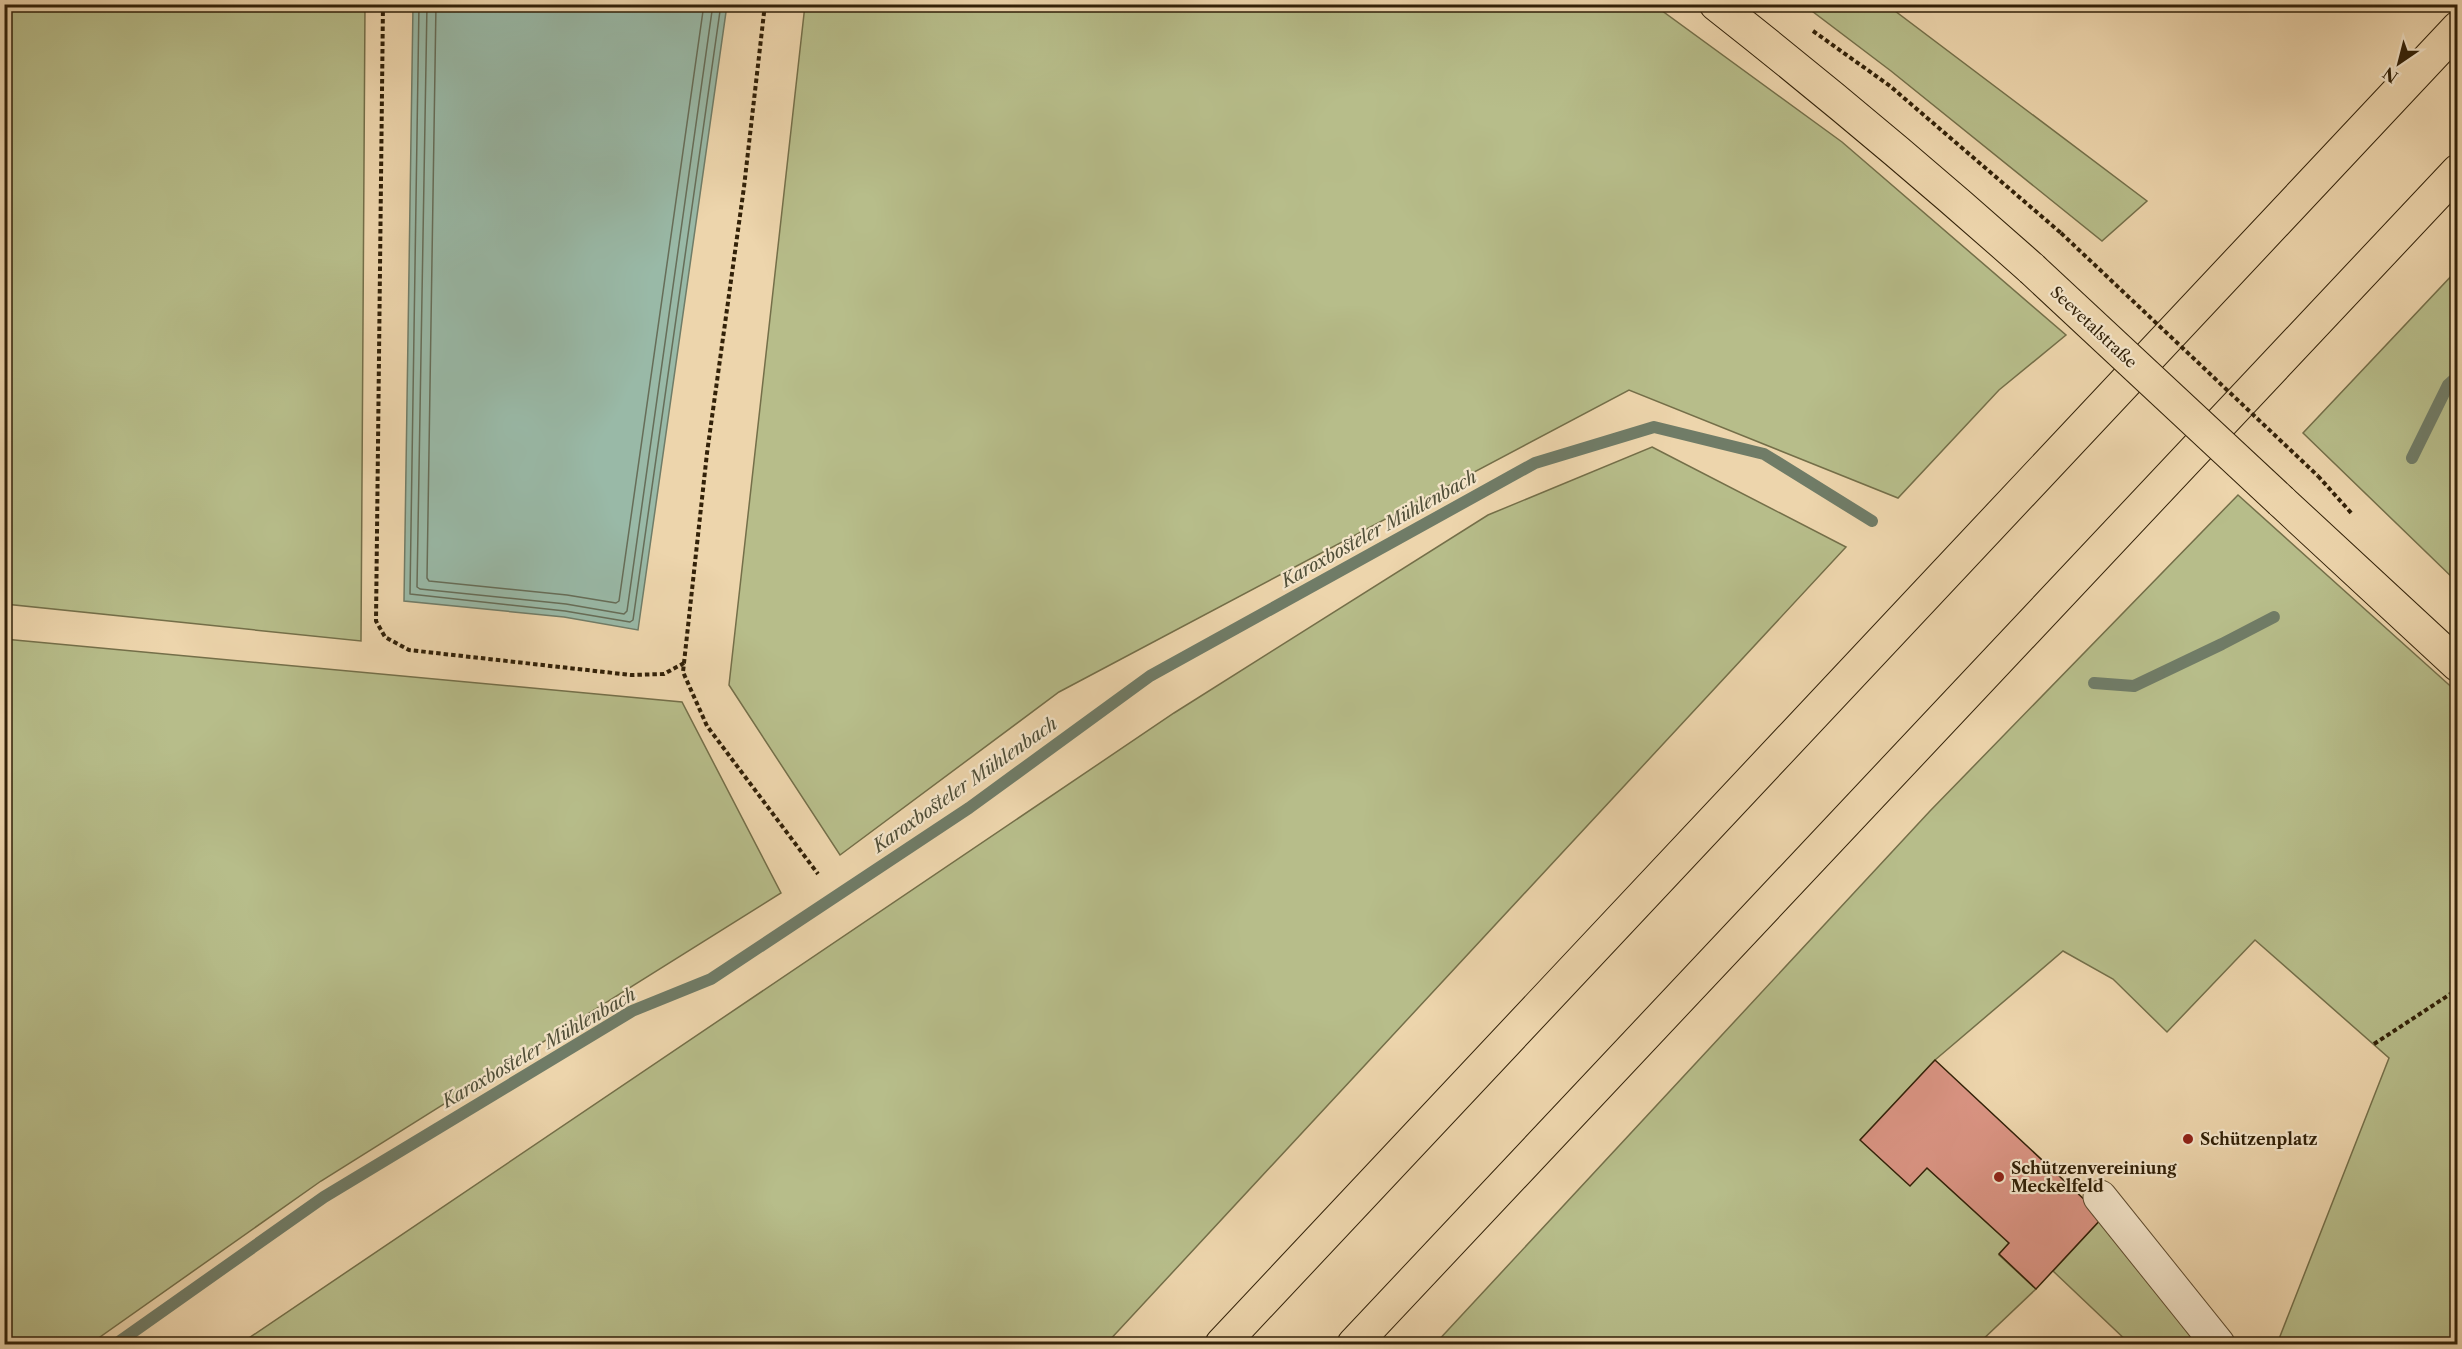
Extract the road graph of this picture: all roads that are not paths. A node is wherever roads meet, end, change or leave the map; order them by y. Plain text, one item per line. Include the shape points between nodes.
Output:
1 (1716, 4) edge
2 (2457, 28) edge
3 (2457, 171) edge
4 (2457, 665) edge
5 (2100, 1197) dead end
6 (1222, 1344) edge
7 (1354, 1344) edge
8 (2218, 1344) edge

1 - 4 main road, Seevetalstraße, bridge via 1814,81 2032,269
2 - 6 main road
3 - 7 main road
5 - 8 lane

